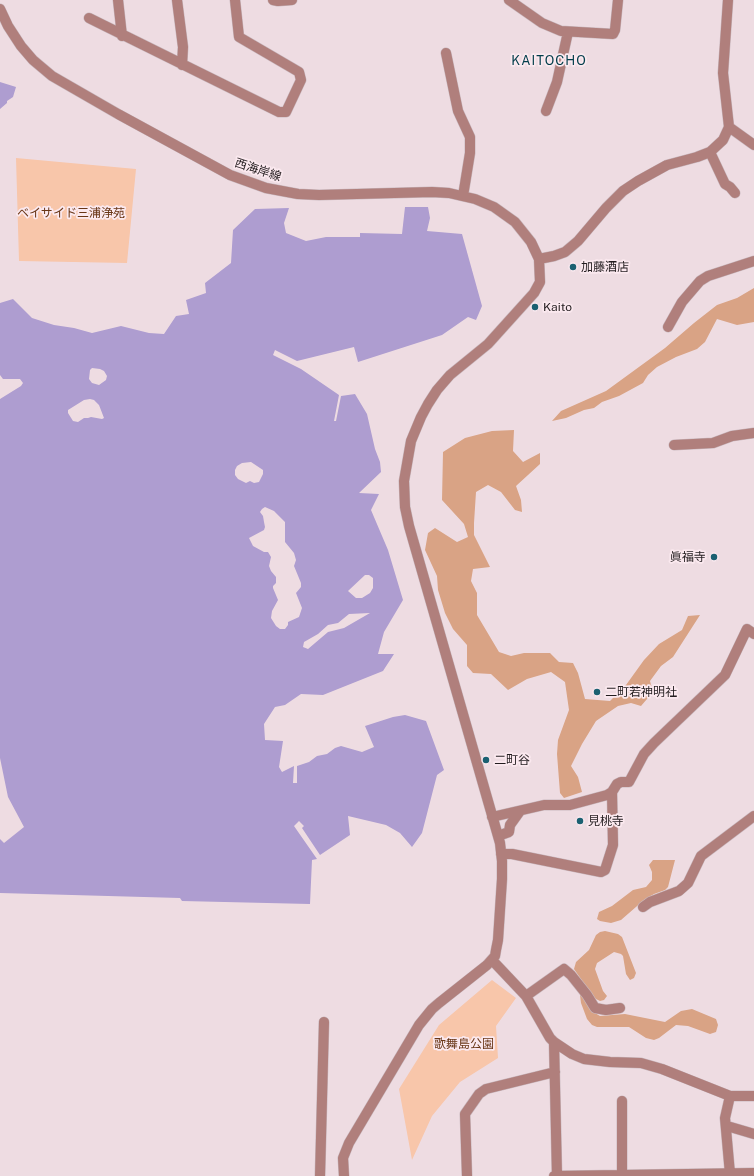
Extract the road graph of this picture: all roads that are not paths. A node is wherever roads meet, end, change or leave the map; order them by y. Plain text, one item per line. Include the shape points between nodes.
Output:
1 (118, 0) edge
2 (177, 0) edge
3 (236, 0) edge
4 (272, 0) edge
5 (292, 0) edge
6 (509, 0) edge
7 (618, 0) edge
8 (728, 0) edge
9 (0, 9) edge
10 (89, 18) dead end
11 (568, 32) junction
12 (122, 36) junction
13 (446, 53) dead end
14 (182, 65) junction
15 (546, 111) dead end
16 (729, 127) junction
17 (754, 145) edge
18 (710, 152) junction
19 (735, 193) dead end
20 (464, 196) junction
21 (539, 259) junction
22 (754, 261) edge
23 (668, 327) dead end
24 (754, 433) edge
25 (674, 445) dead end
26 (754, 634) edge
27 (612, 792) junction
28 (520, 810) junction
29 (754, 816) edge
30 (492, 817) junction
31 (498, 836) junction
32 (501, 854) junction
33 (642, 908) dead end
34 (492, 960) junction
35 (526, 996) junction
36 (620, 1008) dead end
37 (324, 1022) dead end
38 (554, 1042) junction
39 (555, 1072) junction
40 (730, 1096) junction
41 (754, 1096) edge
42 (622, 1101) dead end
43 (727, 1126) junction
44 (754, 1134) edge
45 (754, 1173) edge
46 (730, 1174) junction
47 (622, 1175) edge
48 (320, 1176) edge
49 (344, 1176) edge
50 (467, 1176) edge
51 (555, 1176) edge

1 - 12 street
2 - 14 street via 183,47
3 - 14 street via 239,37 299,72 301,80 286,112 279,112
4 - 5 street
6 - 11 street via 542,22
7 - 11 street via 615,30 612,34
8 - 16 street via 723,73
9 - 20 street, 西海岸線 via 21,46 52,76 203,162 236,178 266,188 298,194 432,192
10 - 12 street
11 - 15 street via 557,82
12 - 14 street
13 - 20 street via 458,111 470,136
16 - 17 street
16 - 18 street via 723,140
18 - 19 street via 725,184
18 - 21 street via 667,164 643,178 623,191 565,252
20 - 21 street, 西海岸線 via 494,206 509,217 526,235
21 - 30 street via 540,282 534,293 488,344 450,375 430,400 413,436 405,471 405,507 409,526
22 - 23 street via 700,281 682,302
24 - 25 street via 713,442
26 - 27 street via 747,629 725,675 644,754 629,782 617,784
27 - 28 street via 570,805 544,805
27 - 32 street via 613,845 605,870 601,872
28 - 30 street
28 - 31 street via 510,825 509,832
29 - 33 street via 701,856 688,883 679,891 650,902
30 - 31 street
31 - 32 street
32 - 34 street via 499,934
34 - 35 street
34 - 49 street via 432,1009 419,1025 349,1143 343,1158
35 - 36 street via 564,969 595,1008
35 - 38 street
37 - 48 street
38 - 39 street
38 - 40 street via 584,1059 641,1063
39 - 50 street via 486,1089 479,1094 465,1114
39 - 51 street
40 - 41 street
40 - 43 street
42 - 47 street
43 - 44 street
43 - 46 street
45 - 46 street
46 - 47 street
47 - 51 street

